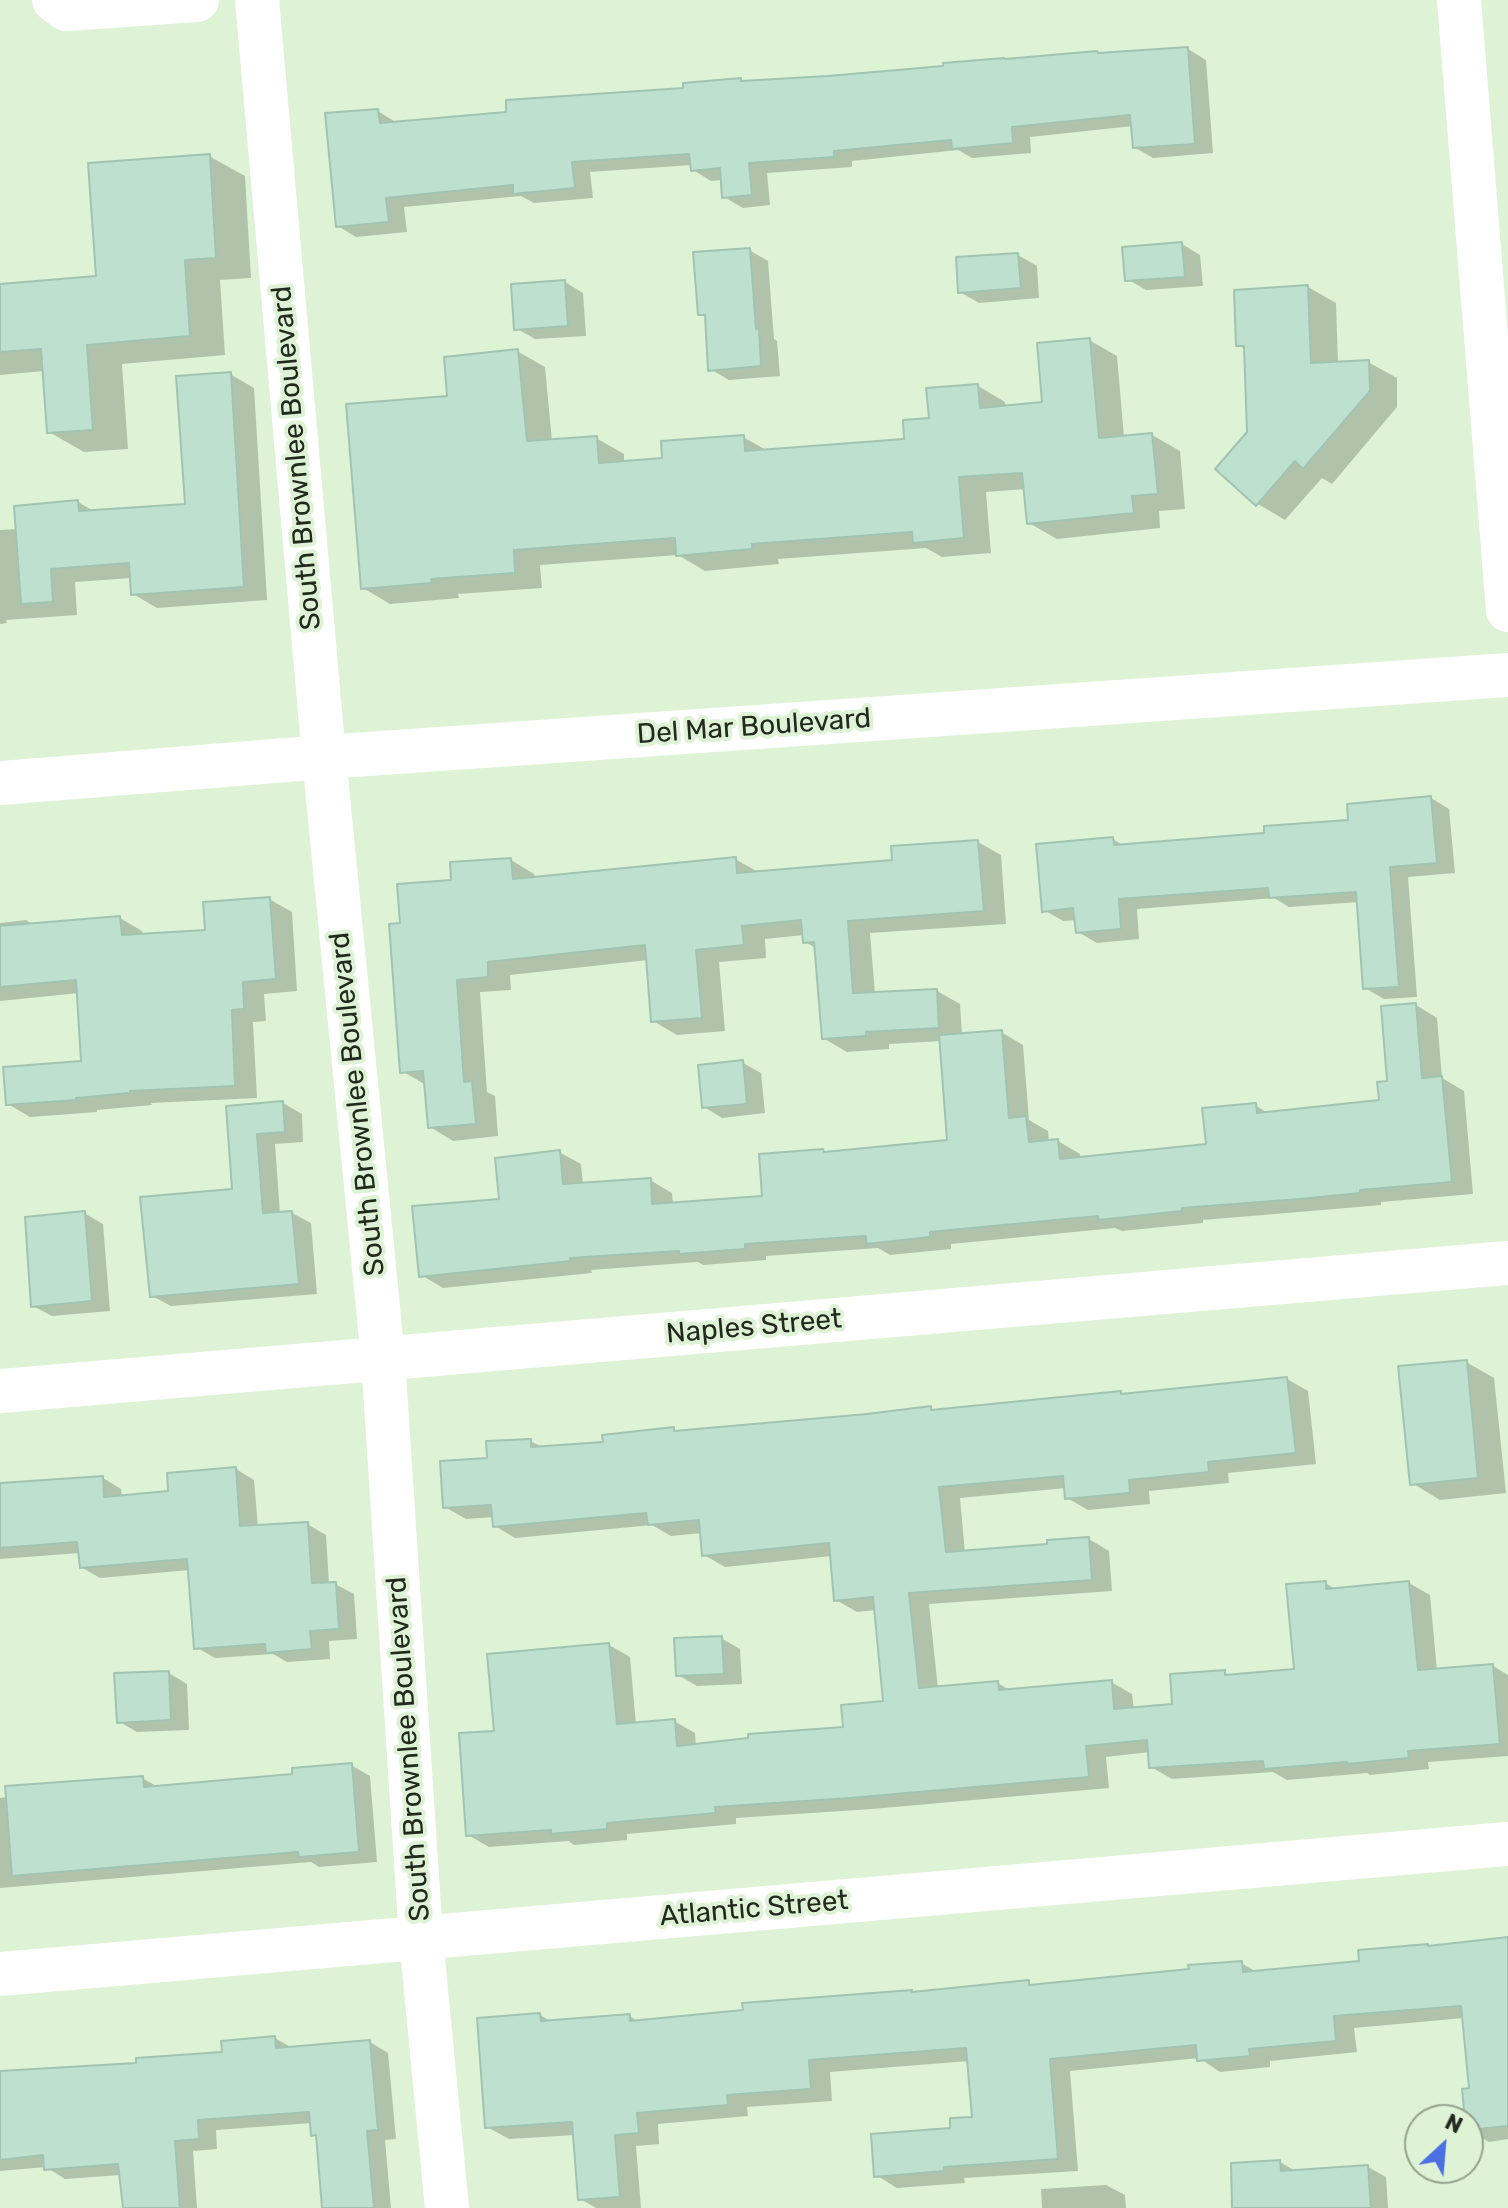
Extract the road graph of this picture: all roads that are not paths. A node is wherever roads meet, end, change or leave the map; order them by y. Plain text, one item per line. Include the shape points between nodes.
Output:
1 (54, 0) edge
2 (197, 0) edge
3 (257, 0) edge
4 (1459, 0) edge
5 (1508, 610) edge
6 (1508, 675) edge
7 (324, 757) junction
8 (0, 783) edge
9 (1508, 1263) edge
10 (383, 1359) junction
11 (0, 1391) edge
12 (1508, 1844) edge
13 (421, 1938) junction
14 (0, 1974) edge
15 (447, 2208) edge

1 - 2 street via 66,9
3 - 7 street, South Brownlee Boulevard
4 - 5 street
6 - 7 street, Del Mar Boulevard
7 - 8 street, Del Mar Boulevard
7 - 10 street, South Brownlee Boulevard
9 - 10 street, Naples Street
10 - 11 street, Naples Street
10 - 13 street, South Brownlee Boulevard
12 - 13 street, Atlantic Street
13 - 14 street, Atlantic Street
13 - 15 street, South Brownlee Boulevard

